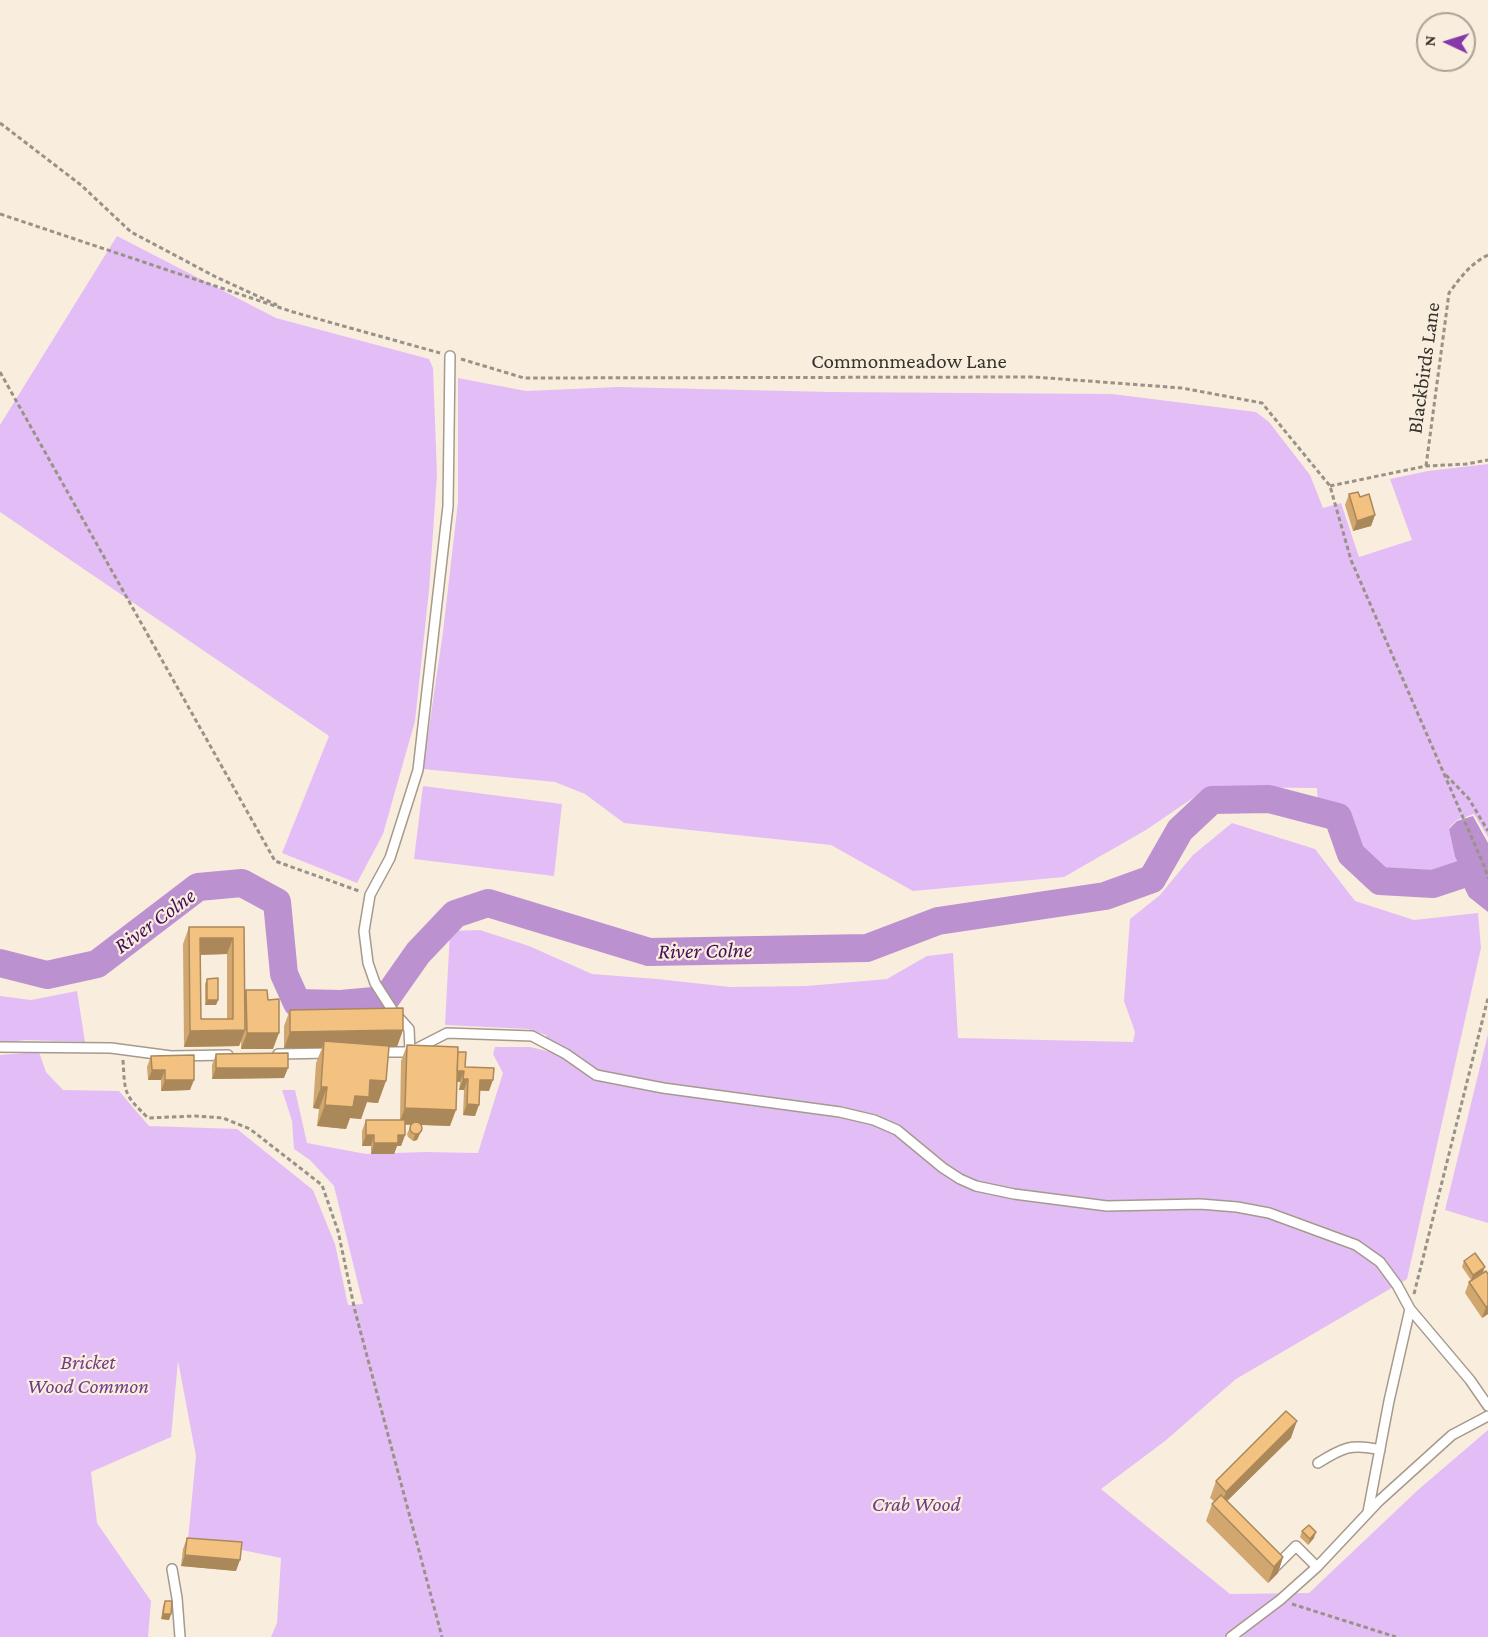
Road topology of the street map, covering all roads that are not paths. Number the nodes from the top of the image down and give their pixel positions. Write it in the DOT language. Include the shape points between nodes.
graph roads {
  1 [pos="450,356"];
  2 [pos="0,1047"];
  3 [pos="410,1052"];
  4 [pos="339,1053"];
  5 [pos="363,1053"];
  6 [pos="267,1054"];
  7 [pos="243,1055"];
  8 [pos="1410,1309"];
  9 [pos="1488,1406"];
  10 [pos="1488,1416"];
  11 [pos="1380,1450"];
  12 [pos="1318,1463"];
  13 [pos="1368,1512"];
  14 [pos="1268,1558"];
  15 [pos="1317,1567"];
  16 [pos="172,1569"];
  17 [pos="180,1637"];
  18 [pos="1231,1637"];
  1 -- 3 [label="lane" via="448,506 418,770 390,858 370,895 364,931 375,983 410,1029"];
  2 -- 7 [label="lane" via="123,1049 171,1056"];
  3 -- 5 [label="lane"];
  3 -- 8 [label="lane" via="447,1033 532,1036 596,1075 874,1120 897,1130 943,1168 976,1186 1107,1206 1200,1204 1269,1213 1356,1245 1380,1262"];
  4 -- 6 [label="lane"];
  8 -- 9 [label="lane"];
  8 -- 11 [label="lane"];
  10 -- 13 [label="lane" via="1452,1435"];
  11 -- 12 [label="lane" via="1355,1445"];
  11 -- 13 [label="lane"];
  13 -- 15 [label="lane"];
  14 -- 15 [label="lane" via="1276,1566 1296,1546"];
  15 -- 18 [label="lane"];
  16 -- 17 [label="lane"];
}
